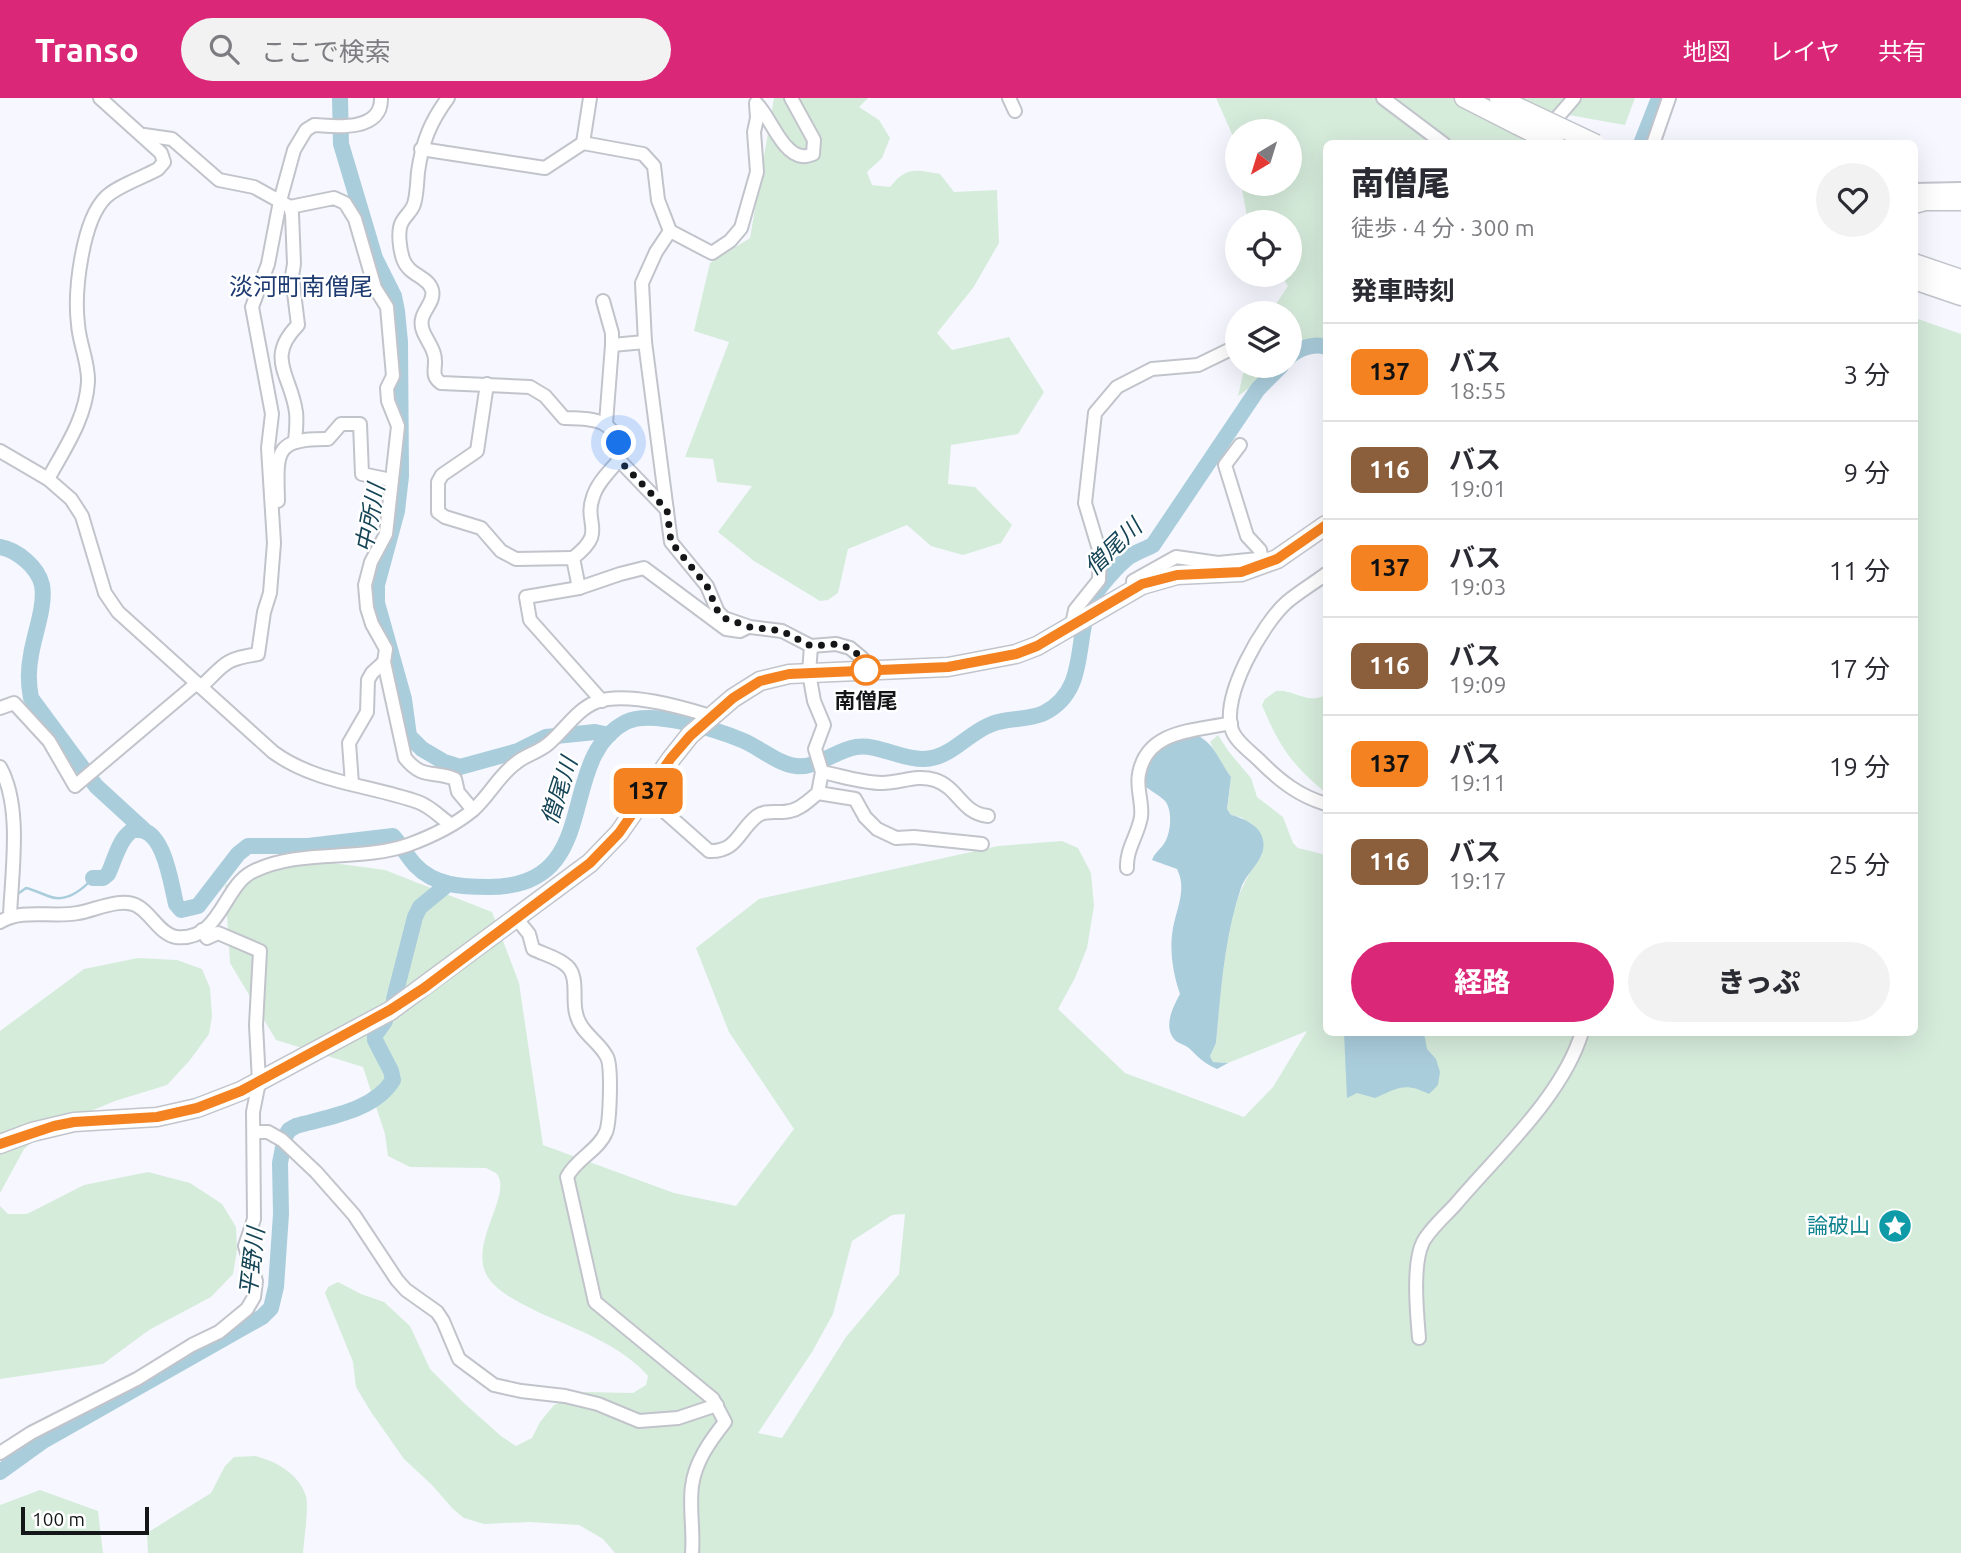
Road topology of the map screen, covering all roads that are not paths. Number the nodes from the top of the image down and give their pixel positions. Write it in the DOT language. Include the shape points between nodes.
graph roads {
  1 [pos="100,98"];
  2 [pos="381,98"];
  3 [pos="448,98"];
  4 [pos="590,98"];
  5 [pos="791,98"];
  6 [pos="1009,98"];
  7 [pos="1383,98"];
  8 [pos="1464,98"];
  9 [pos="1499,98"];
  10 [pos="1574,98"];
  11 [pos="1669,98"];
  12 [pos="754,101"];
  13 [pos="1014,111"];
  14 [pos="1520,118"];
  15 [pos="144,135"];
  16 [pos="1439,140"];
  17 [pos="1541,140"];
  18 [pos="1550,140"];
  19 [pos="1584,140"];
  20 [pos="1654,140"];
  21 [pos="583,144"];
  22 [pos="421,149"];
  23 [pos="1961,189"];
  24 [pos="1918,190"];
  25 [pos="1961,201"];
  26 [pos="1918,203"];
  27 [pos="285,204"];
  28 [pos="670,231"];
  29 [pos="1918,264"];
  30 [pos="1961,279"];
  31 [pos="1918,281"];
  32 [pos="1961,296"];
  33 [pos="603,301"];
  34 [pos="645,342"];
  35 [pos="612,345"];
  36 [pos="1225,352"];
  37 [pos="487,384"];
  38 [pos="606,423"];
  39 [pos="295,441"];
  40 [pos="1240,445"];
  41 [pos="0,450"];
  42 [pos="619,460"];
  43 [pos="48,479"];
  44 [pos="391,481"];
  45 [pos="667,510"];
  46 [pos="1323,527"];
  47 [pos="274,539"];
  48 [pos="573,558"];
  49 [pos="1263,562"];
  50 [pos="1323,576"];
  51 [pos="579,589"];
  52 [pos="1080,620"];
  53 [pos="750,627"];
  54 [pos="811,646"];
  55 [pos="384,662"];
  56 [pos="870,670"];
  57 [pos="809,673"];
  58 [pos="199,685"];
  59 [pos="603,701"];
  60 [pos="0,708"];
  61 [pos="1231,723"];
  62 [pos="700,726"];
  63 [pos="0,767"];
  64 [pos="822,772"];
  65 [pos="352,784"];
  66 [pos="648,792"];
  67 [pos="818,793"];
  68 [pos="1323,803"];
  69 [pos="473,810"];
  70 [pos="988,816"];
  71 [pos="450,824"];
  72 [pos="982,844"];
  73 [pos="1127,868"];
  74 [pos="5,919"];
  75 [pos="517,919"];
  76 [pos="202,930"];
  77 [pos="1581,1036"];
  78 [pos="259,1082"];
  79 [pos="254,1132"];
  80 [pos="0,1144"];
  81 [pos="1419,1338"];
  82 [pos="717,1405"];
  83 [pos="0,1452"];
  84 [pos="692,1553"];
  1 -- 15 [label="street"];
  2 -- 27 [label="street" via="382,107 370,122 313,125 306,130 294,150"];
  3 -- 22 [label="street"];
  4 -- 21 [label="street"];
  5 -- 12 [label="street" via="814,139 813,154 791,152"];
  6 -- 13 [label="street"];
  7 -- 16 [label="street"];
  8 -- 14 [label="highway"];
  9 -- 14 [label="highway"];
  10 -- 17 [label="street"];
  11 -- 20 [label="street"];
  12 -- 28 [label="street" via="757,172 741,228 712,253"];
  14 -- 18 [label="highway, bridge"];
  14 -- 19 [label="highway, bridge"];
  15 -- 27 [label="street" via="173,139 219,180 254,187"];
  15 -- 43 [label="street" via="164,162 107,196 83,244 77,323 88,379 85,406"];
  21 -- 22 [label="street" via="545,168"];
  21 -- 28 [label="street" via="643,154 654,166"];
  22 -- 37 [label="street" via="414,206 400,228 406,268 432,291 421,322 436,358 433,374 441,383"];
  23 -- 24 [label="street"];
  25 -- 26 [label="highway"];
  27 -- 39 [label="street" via="293,226 292,276 298,325 286,337 281,363 296,413"];
  27 -- 44 [label="street" via="334,198 345,203 355,219 375,288 387,306 393,376 387,388 388,401 398,426"];
  27 -- 47 [label="street" via="252,307 272,414 268,448"];
  28 -- 34 [label="street" via="642,283"];
  29 -- 30 [label="highway"];
  31 -- 32 [label="highway"];
  33 -- 35 [label="street"];
  34 -- 35 [label="street"];
  34 -- 45 [label="street"];
  35 -- 38 [label="street"];
  36 -- 52 [label="street" via="1198,365 1152,369 1117,387 1095,413 1085,503 1100,553 1099,580 1075,610"];
  37 -- 38 [label="street" via="530,387 564,418"];
  37 -- 48 [label="street" via="477,450 442,475 439,512 481,528 501,551 516,559"];
  38 -- 42 [label="street" via="619,443"];
  39 -- 44 [label="street" via="328,439 341,424 360,424 362,474"];
  39 -- 47 [label="street" via="281,452 278,464 281,533"];
  40 -- 49 [label="street" via="1226,465 1247,536 1260,550"];
  41 -- 43 [label="street"];
  42 -- 45 [label="street"];
  42 -- 48 [label="street" via="596,489 590,514 594,532"];
  43 -- 58 [label="street" via="82,516 106,593 118,612"];
  44 -- 55 [label="street" via="386,534 365,586 372,624 386,649"];
  45 -- 53 [label="street" via="671,542 707,586 718,612"];
  46 -- 49 [label="highway" via="1289,551"];
  47 -- 58 [label="street" via="258,654 234,658"];
  48 -- 51 [label="street"];
  49 -- 52 [label="highway" via="1241,572 1156,579"];
  50 -- 61 [label="street" via="1288,601 1267,628 1233,688"];
  51 -- 53 [label="street" via="644,568 726,629"];
  51 -- 59 [label="street" via="526,597 530,620"];
  52 -- 56 [label="highway" via="1037,646 995,659 948,667"];
  53 -- 54 [label="street" via="782,631"];
  54 -- 56 [label="street" via="850,648"];
  54 -- 57 [label="street"];
  55 -- 65 [label="street" via="368,680 367,712 349,743"];
  55 -- 69 [label="street" via="405,758 413,769 426,775 455,779 458,792"];
  56 -- 57 [label="highway"];
  57 -- 62 [label="highway" via="760,681"];
  57 -- 64 [label="street" via="824,726 815,749"];
  58 -- 60 [label="street" via="75,786 49,741 14,703"];
  58 -- 65 [label="street" via="289,764"];
  59 -- 62 [label="street" via="639,700 682,707"];
  59 -- 69 [label="street" via="575,716 547,746 516,762"];
  61 -- 68 [label="street" via="1238,740 1282,783"];
  61 -- 73 [label="street" via="1171,735 1142,762 1142,813"];
  62 -- 66 [label="highway"];
  63 -- 74 [label="street" via="8,781 13,809"];
  64 -- 67 [label="street"];
  64 -- 70 [label="street" via="877,783 913,777 936,780 971,811"];
  65 -- 71 [label="street" via="421,803"];
  66 -- 67 [label="street" via="709,851 732,845 757,816 793,811"];
  66 -- 75 [label="highway" via="590,863"];
  67 -- 72 [label="street" via="855,799 877,829 896,838"];
  69 -- 71 [label="street"];
  71 -- 76 [label="street" via="393,849 271,863 241,878 214,921"];
  74 -- 76 [label="street" via="75,914 126,902 139,906 169,935"];
  75 -- 78 [label="highway" via="408,1000"];
  75 -- 82 [label="street" via="529,934 533,949 567,966 573,975 576,1014 607,1057 605,1136 567,1177 595,1302"];
  76 -- 78 [label="street" via="207,938 218,933 260,951"];
  77 -- 81 [label="street" via="1550,1092 1509,1146 1423,1242 1416,1296"];
  78 -- 79 [label="street"];
  78 -- 80 [label="highway" via="197,1108 157,1117 74,1122"];
  79 -- 82 [label="street" via="268,1132 282,1140 316,1172 354,1216 397,1280 437,1312 459,1359 494,1385 598,1404 639,1421 678,1418"];
  79 -- 83 [label="street" via="254,1219 245,1246 256,1281 247,1309 219,1332"];
  82 -- 84 [label="street" via="725,1422 694,1473"];
}
